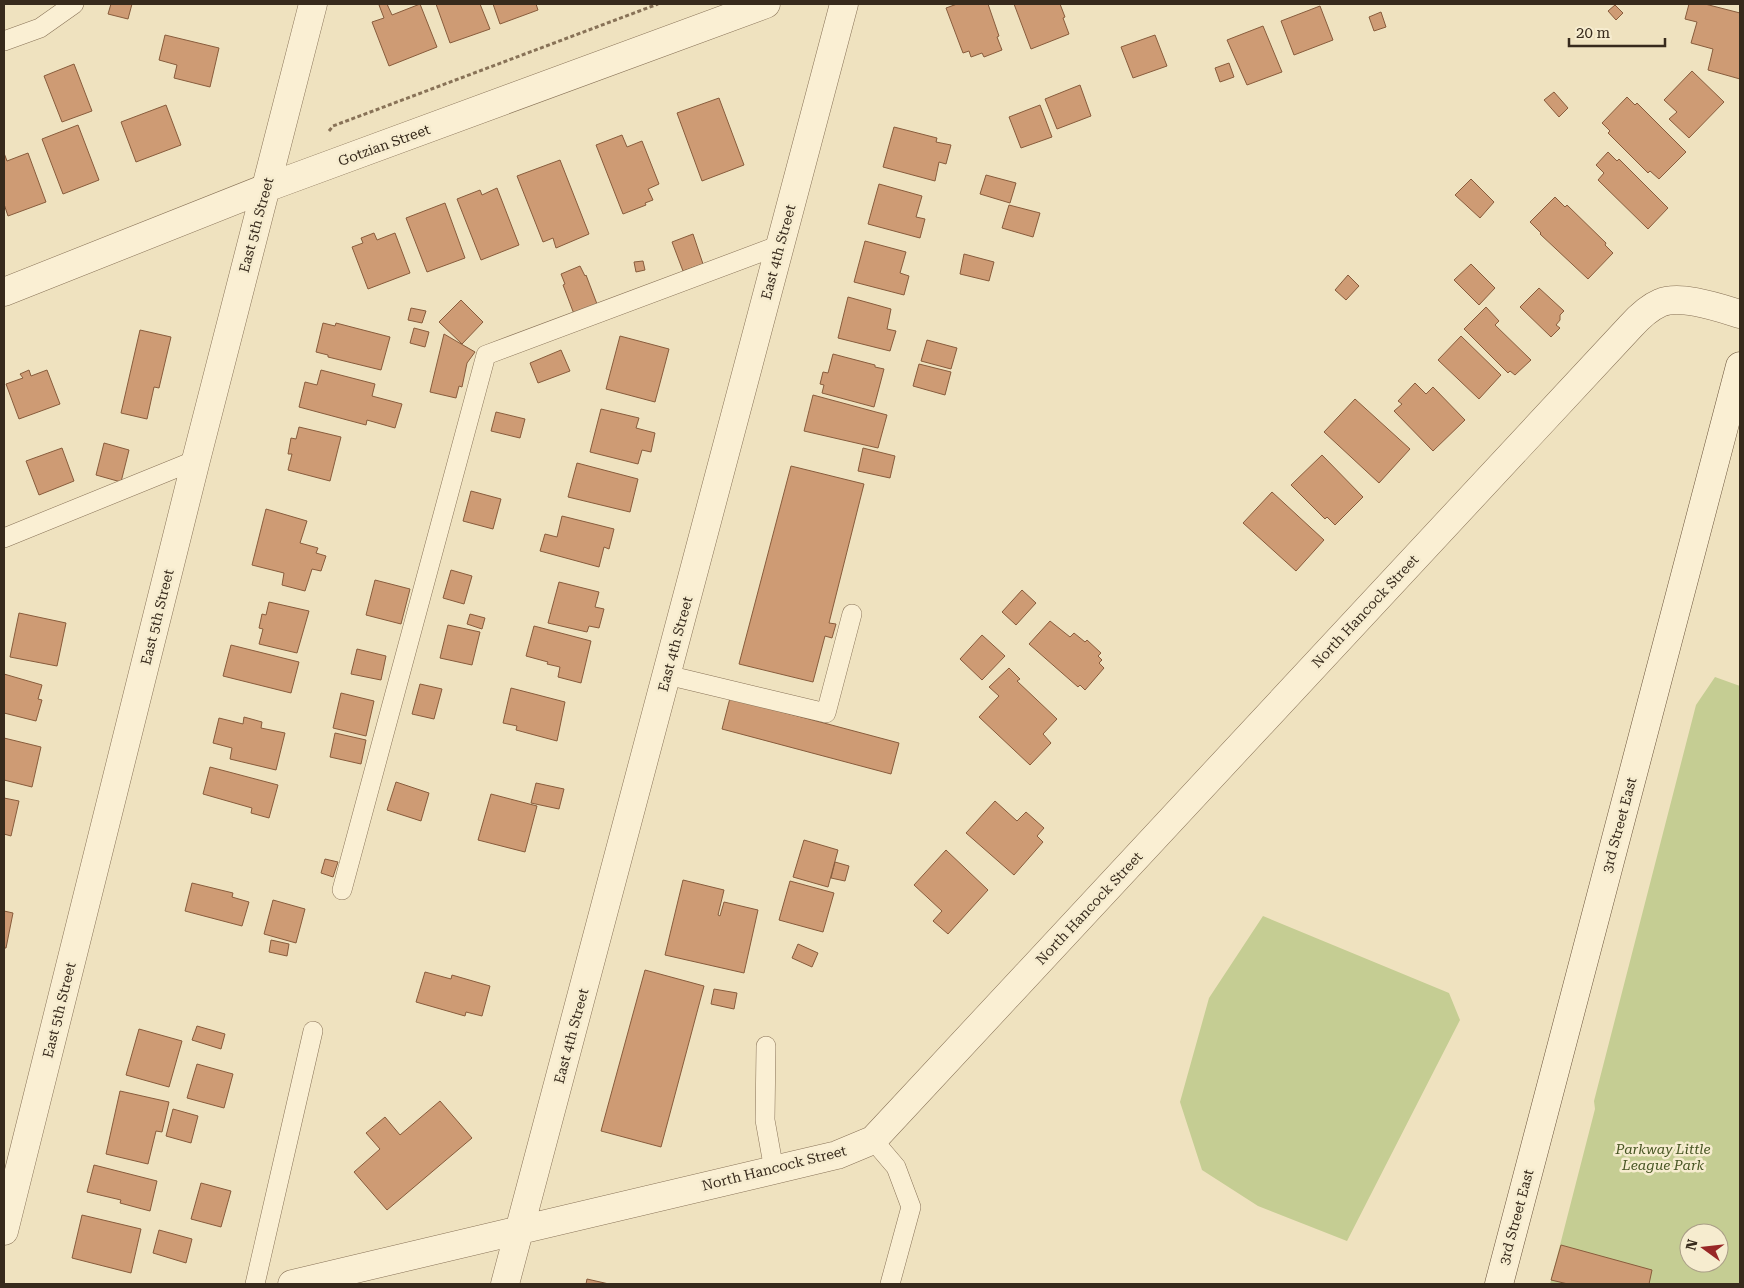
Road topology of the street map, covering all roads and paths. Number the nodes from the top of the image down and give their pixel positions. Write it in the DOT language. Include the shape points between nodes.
graph roads {
  1 [pos="74,4"];
  2 [pos="313,4"];
  3 [pos="658,4"];
  4 [pos="766,4"];
  5 [pos="844,4"];
  6 [pos="4,41"];
  7 [pos="325,136"];
  8 [pos="266,188"];
  9 [pos="780,245"];
  10 [pos="4,292"];
  11 [pos="1740,314"];
  12 [pos="1740,366"];
  13 [pos="196,460"];
  14 [pos="4,538"];
  15 [pos="852,614"];
  16 [pos="666,675"];
  17 [pos="342,890"];
  18 [pos="313,1031"];
  19 [pos="766,1046"];
  20 [pos="872,1140"];
  21 [pos="774,1170"];
  22 [pos="520,1230"];
  23 [pos="4,1231"];
  24 [pos="255,1284"];
  25 [pos="292,1284"];
  26 [pos="506,1284"];
  27 [pos="890,1284"];
  28 [pos="1499,1284"];
  1 -- 6 [label="lane" via="40,28"];
  2 -- 8 [label="street, East 5th Street"];
  3 -- 7 [label="path" via="333,126"];
  4 -- 8 [label="street, Gotzian Street"];
  5 -- 9 [label="street, East 4th Street"];
  8 -- 10 [label="street, Gotzian Street"];
  8 -- 13 [label="street, East 5th Street"];
  9 -- 16 [label="street, East 4th Street"];
  9 -- 17 [label="lane" via="486,355"];
  11 -- 20 [label="street, North Hancock Street" via="1675,300 1648,309 1630,326"];
  12 -- 28 [label="street, 3rd Street East"];
  13 -- 14 [label="lane"];
  13 -- 23 [label="street, East 5th Street"];
  15 -- 16 [label="lane" via="826,713"];
  16 -- 22 [label="street, East 4th Street"];
  18 -- 24 [label="lane"];
  19 -- 21 [label="lane" via="765,1120"];
  20 -- 21 [label="street, North Hancock Street" via="837,1155"];
  20 -- 27 [label="lane" via="896,1167 911,1207"];
  21 -- 22 [label="street, North Hancock Street"];
  22 -- 25 [label="street, North Hancock Street"];
  22 -- 26 [label="street, East 4th Street"];
}
